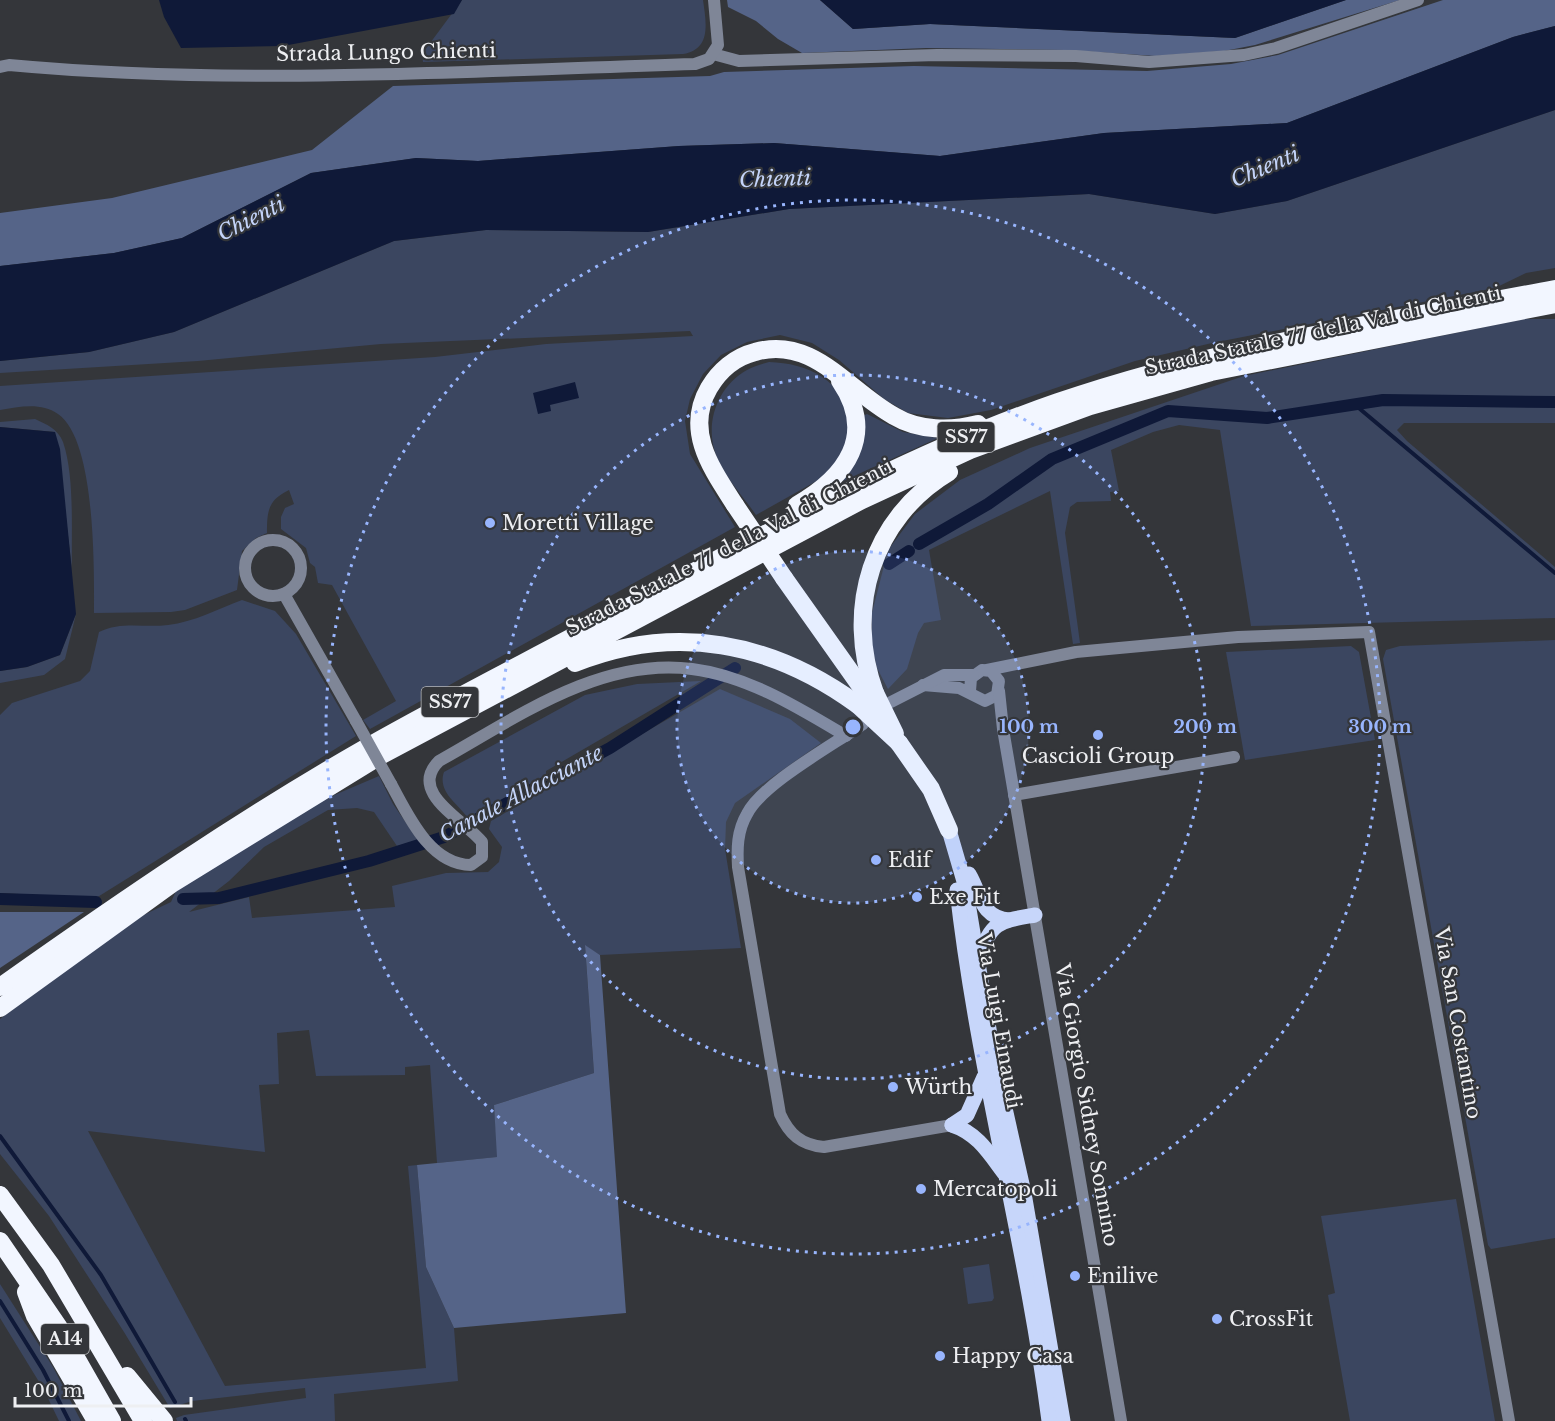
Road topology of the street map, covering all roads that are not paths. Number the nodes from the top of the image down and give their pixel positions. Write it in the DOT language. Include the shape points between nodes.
graph roads {
  1 [pos="714,0"];
  2 [pos="1418,0"];
  3 [pos="713,54"];
  4 [pos="0,67"];
  5 [pos="1555,289"];
  6 [pos="1555,304"];
  7 [pos="833,372"];
  8 [pos="1183,372"];
  9 [pos="284,594"];
  10 [pos="608,618"];
  11 [pos="1022,662"];
  12 [pos="987,670"];
  13 [pos="973,675"];
  14 [pos="923,685"];
  15 [pos="999,686"];
  16 [pos="970,691"];
  17 [pos="867,698"];
  18 [pos="980,700"];
  19 [pos="891,702"];
  20 [pos="863,724"];
  21 [pos="1003,729"];
  22 [pos="846,736"];
  23 [pos="1234,757"];
  24 [pos="345,777"];
  25 [pos="1014,795"];
  26 [pos="949,830"];
  27 [pos="956,849"];
  28 [pos="166,880"];
  29 [pos="1035,915"];
  30 [pos="109,919"];
  31 [pos="1009,920"];
  32 [pos="978,962"];
  33 [pos="0,987"];
  34 [pos="0,1008"];
  35 [pos="985,1076"];
  36 [pos="952,1125"];
  37 [pos="1008,1179"];
  38 [pos="0,1195"];
  39 [pos="0,1241"];
  40 [pos="14,1260"];
  41 [pos="102,1348"];
  42 [pos="96,1421"];
  43 [pos="112,1421"];
  44 [pos="143,1421"];
  45 [pos="164,1421"];
  46 [pos="1049,1421"];
  47 [pos="1063,1421"];
  48 [pos="1121,1421"];
  49 [pos="1509,1421"];
  1 -- 3 [label="street" via="719,38"];
  2 -- 3 [label="street" via="1244,55 1149,62 1076,56 937,55 739,61"];
  3 -- 4 [label="street, Strada Lungo Chienti" via="695,64 378,74 98,73"];
  5 -- 8 [label="highway, Strada Statale 77 della Val di Chienti / SS77" via="1284,341"];
  6 -- 8 [label="highway, Strada Statale 77 della Val di Chienti / SS77"];
  7 -- 8 [label="highway" via="894,416 928,428 950,429 976,424 1123,374"];
  7 -- 10 [label="highway" via="850,398 855,424 851,450 837,476 814,495 634,595"];
  7 -- 17 [label="highway, bridge" via="809,355 773,348 741,357 716,378 702,403 700,440 708,464"];
  8 -- 10 [label="highway, Strada Statale 77 della Val di Chienti / SS77" via="1031,412 909,461"];
  8 -- 17 [label="highway" via="1136,402 998,449 930,483 910,502 877,551 864,588 861,613"];
  8 -- 24 [label="highway, Strada Statale 77 della Val di Chienti / SS77" via="970,450 862,500"];
  9 -- 9 [label="street" via="300,579 299,556 280,540 262,542 246,562 248,580 260,593"];
  9 -- 22 [label="street, bridge" via="423,837 457,864 474,864 483,849 480,839 433,794 432,768 584,683 636,670 705,671 782,698"];
  10 -- 28 [label="highway, Strada Statale 77 della Val di Chienti / SS77" via="370,746"];
  11 -- 12 [label="street"];
  11 -- 15 [label="street"];
  11 -- 49 [label="street, Via San Costantino" via="1076,652 1238,637 1369,632"];
  12 -- 13 [label="street"];
  12 -- 15 [label="street" via="995,674"];
  13 -- 14 [label="street" via="951,674"];
  13 -- 16 [label="street"];
  14 -- 16 [label="street" via="948,685"];
  14 -- 19 [label="street"];
  15 -- 18 [label="street" via="993,698"];
  15 -- 21 [label="street, Via Giorgio Sidney Sonnino"];
  16 -- 18 [label="street, Via Giorgio Sidney Sonnino"];
  17 -- 24 [label="highway" via="800,668 733,647 698,642 631,646 567,666 382,765"];
  17 -- 26 [label="highway, bridge" via="931,789"];
  18 -- 21 [label="street, Via Giorgio Sidney Sonnino" via="995,714"];
  20 -- 22 [label="street"];
  21 -- 25 [label="street, Via Giorgio Sidney Sonnino"];
  22 -- 36 [label="street" via="761,795 740,828 738,867 780,1114 791,1134 803,1143 824,1147"];
  23 -- 25 [label="street"];
  24 -- 28 [label="highway, Strada Statale 77 della Val di Chienti / SS77"];
  25 -- 29 [label="street, Via Giorgio Sidney Sonnino"];
  26 -- 27 [label="main road, Via Luigi Einaudi"];
  26 -- 35 [label="main road, Via Luigi Einaudi"];
  27 -- 31 [label="main road" via="984,909"];
  27 -- 32 [label="main road, Via Luigi Einaudi"];
  28 -- 30 [label="highway, Strada Statale 77 della Val di Chienti / SS77"];
  29 -- 31 [label="main road"];
  29 -- 48 [label="street, Via Giorgio Sidney Sonnino"];
  30 -- 33 [label="highway, Strada Statale 77 della Val di Chienti / SS77"];
  30 -- 34 [label="highway, Strada Statale 77 della Val di Chienti / SS77"];
  31 -- 32 [label="main road" via="994,926 988,934"];
  32 -- 47 [label="main road, Via Luigi Einaudi" via="994,1059 1024,1193"];
  35 -- 36 [label="main road" via="967,1115"];
  35 -- 37 [label="main road, Via Luigi Einaudi"];
  36 -- 37 [label="main road" via="978,1139"];
  37 -- 46 [label="main road, Via Luigi Einaudi"];
  38 -- 41 [label="highway, A14" via="51,1265"];
  39 -- 40 [label="highway, A14"];
  40 -- 42 [label="highway" via="35,1316"];
  40 -- 43 [label="highway, A14" via="58,1326"];
  41 -- 44 [label="highway, A14"];
  41 -- 45 [label="highway"];
}
